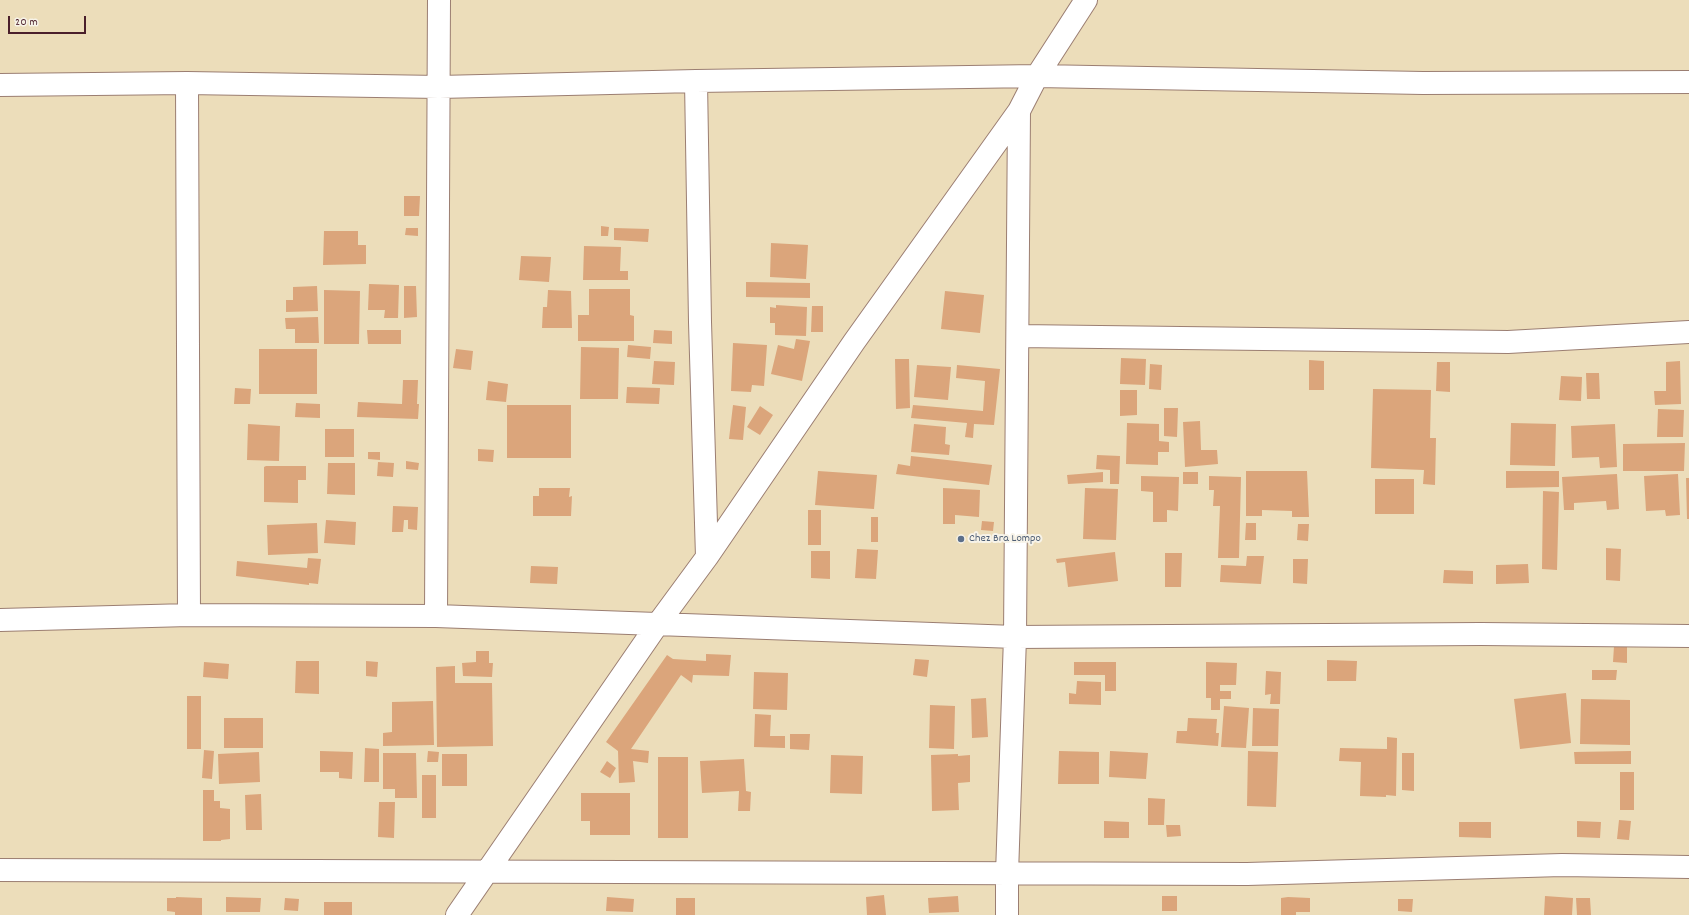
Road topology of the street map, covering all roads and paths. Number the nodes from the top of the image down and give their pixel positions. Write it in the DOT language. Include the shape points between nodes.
graph roads {
  1 [pos="439,0"];
  2 [pos="1086,0"];
  3 [pos="1037,76"];
  4 [pos="696,81"];
  5 [pos="1689,82"];
  6 [pos="187,83"];
  7 [pos="0,85"];
  8 [pos="439,87"];
  9 [pos="1019,111"];
  10 [pos="1689,332"];
  11 [pos="1018,336"];
  12 [pos="707,557"];
  13 [pos="189,615"];
  14 [pos="436,616"];
  15 [pos="0,620"];
  16 [pos="657,625"];
  17 [pos="1689,636"];
  18 [pos="1015,637"];
  19 [pos="1689,867"];
  20 [pos="0,870"];
  21 [pos="486,872"];
  22 [pos="1007,874"];
  23 [pos="457,915"];
  24 [pos="1007,915"];
  1 -- 8 [label="street"];
  2 -- 3 [label="street"];
  3 -- 4 [label="street"];
  3 -- 5 [label="street" via="1423,83"];
  3 -- 9 [label="street"];
  4 -- 8 [label="street"];
  4 -- 12 [label="street"];
  6 -- 7 [label="street"];
  6 -- 8 [label="street"];
  6 -- 13 [label="street"];
  8 -- 14 [label="street"];
  9 -- 11 [label="street"];
  9 -- 12 [label="street" via="854,342"];
  10 -- 11 [label="street" via="1508,342"];
  11 -- 18 [label="street"];
  12 -- 16 [label="street"];
  13 -- 14 [label="street"];
  13 -- 15 [label="street"];
  14 -- 16 [label="street"];
  16 -- 18 [label="street"];
  16 -- 21 [label="street"];
  17 -- 18 [label="street" via="1473,634"];
  18 -- 22 [label="street"];
  19 -- 22 [label="street" via="1562,865 1246,874"];
  20 -- 21 [label="street"];
  21 -- 22 [label="street"];
  21 -- 23 [label="street"];
  22 -- 24 [label="street"];
}
